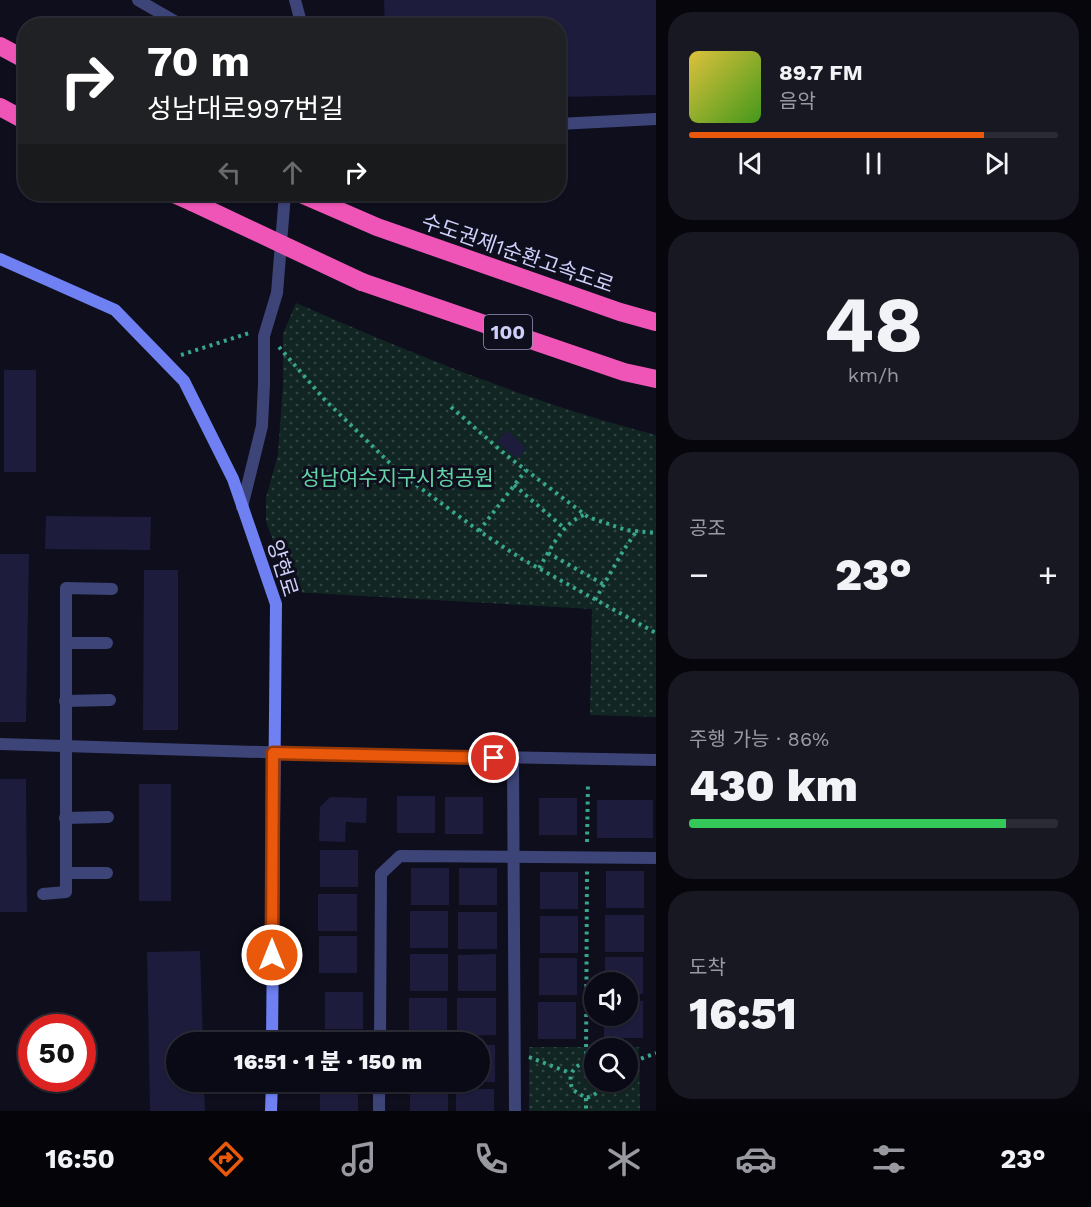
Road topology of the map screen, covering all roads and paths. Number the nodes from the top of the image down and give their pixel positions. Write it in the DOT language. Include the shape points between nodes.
graph roads {
  1 [pos="138,0"];
  2 [pos="295,0"];
  3 [pos="169,18"];
  4 [pos="300,18"];
  5 [pos="0,46"];
  6 [pos="18,56"];
  7 [pos="0,107"];
  8 [pos="18,117"];
  9 [pos="656,119"];
  10 [pos="566,124"];
  11 [pos="190,201"];
  12 [pos="284,201"];
  13 [pos="318,201"];
  14 [pos="0,259"];
  15 [pos="656,322"];
  16 [pos="266,328"];
  17 [pos="181,355"];
  18 [pos="656,379"];
  19 [pos="451,407"];
  20 [pos="526,470"];
  21 [pos="514,486"];
  22 [pos="242,507"];
  23 [pos="585,515"];
  24 [pos="564,528"];
  25 [pos="479,531"];
  26 [pos="636,532"];
  27 [pos="656,533"];
  28 [pos="548,553"];
  29 [pos="538,568"];
  30 [pos="603,584"];
  31 [pos="112,589"];
  32 [pos="595,600"];
  33 [pos="656,633"];
  34 [pos="66,643"];
  35 [pos="107,643"];
  36 [pos="110,700"];
  37 [pos="65,701"];
  38 [pos="0,744"];
  39 [pos="65,745"];
  40 [pos="273,753"];
  41 [pos="513,759"];
  42 [pos="656,760"];
  43 [pos="588,783"];
  44 [pos="108,817"];
  45 [pos="65,818"];
  46 [pos="514,857"];
  47 [pos="587,858"];
  48 [pos="656,858"];
  49 [pos="66,873"];
  50 [pos="107,873"];
  51 [pos="43,894"];
  52 [pos="272,1032"];
  53 [pos="380,1032"];
  54 [pos="586,1038"];
  55 [pos="515,1051"];
  56 [pos="656,1053"];
  57 [pos="638,1060"];
  58 [pos="584,1063"];
  59 [pos="570,1073"];
  60 [pos="272,1092"];
  61 [pos="380,1092"];
  62 [pos="599,1092"];
  63 [pos="586,1098"];
  64 [pos="271,1111"];
  65 [pos="379,1111"];
  66 [pos="515,1111"];
  67 [pos="586,1111"];
  1 -- 3 [label="street"];
  2 -- 4 [label="street"];
  5 -- 6 [label="highway"];
  7 -- 8 [label="highway"];
  9 -- 10 [label="street"];
  11 -- 18 [label="highway, 100, bridge" via="362,282 624,372"];
  12 -- 16 [label="street" via="277,293"];
  13 -- 15 [label="highway, 수도권제1순환고속도로" via="377,227"];
  14 -- 22 [label="main road, 양현로" via="115,310 184,381"];
  16 -- 17 [label="path"];
  16 -- 22 [label="street" via="261,426"];
  16 -- 25 [label="path" via="318,392 392,465"];
  19 -- 20 [label="path"];
  20 -- 21 [label="path"];
  20 -- 23 [label="path"];
  21 -- 24 [label="path"];
  21 -- 25 [label="path"];
  22 -- 40 [label="main road, 양현로" via="276,604"];
  23 -- 24 [label="path"];
  23 -- 26 [label="path"];
  24 -- 28 [label="path"];
  25 -- 29 [label="path"];
  26 -- 27 [label="path"];
  26 -- 30 [label="path"];
  28 -- 29 [label="path"];
  28 -- 30 [label="path"];
  29 -- 32 [label="path"];
  30 -- 32 [label="path"];
  31 -- 34 [label="street" via="66,588"];
  32 -- 33 [label="path"];
  34 -- 35 [label="street"];
  34 -- 37 [label="street"];
  36 -- 37 [label="street"];
  37 -- 39 [label="street"];
  38 -- 39 [label="street"];
  39 -- 40 [label="street"];
  39 -- 45 [label="street"];
  40 -- 41 [label="street"];
  40 -- 52 [label="main road, 양현로"];
  41 -- 42 [label="street"];
  41 -- 46 [label="street"];
  43 -- 47 [label="path"];
  44 -- 45 [label="street"];
  45 -- 49 [label="street"];
  46 -- 47 [label="street"];
  46 -- 53 [label="street" via="400,856 381,874"];
  46 -- 55 [label="street"];
  47 -- 48 [label="street"];
  47 -- 54 [label="path"];
  49 -- 50 [label="street"];
  49 -- 51 [label="street" via="66,892"];
  55 -- 59 [label="path"];
  55 -- 66 [label="street"];
  56 -- 57 [label="path"];
  58 -- 59 [label="path"];
  59 -- 63 [label="path" via="573,1090"];
  60 -- 64 [label="main road"];
  61 -- 65 [label="street"];
  62 -- 63 [label="path"];
  63 -- 67 [label="path"];
}
